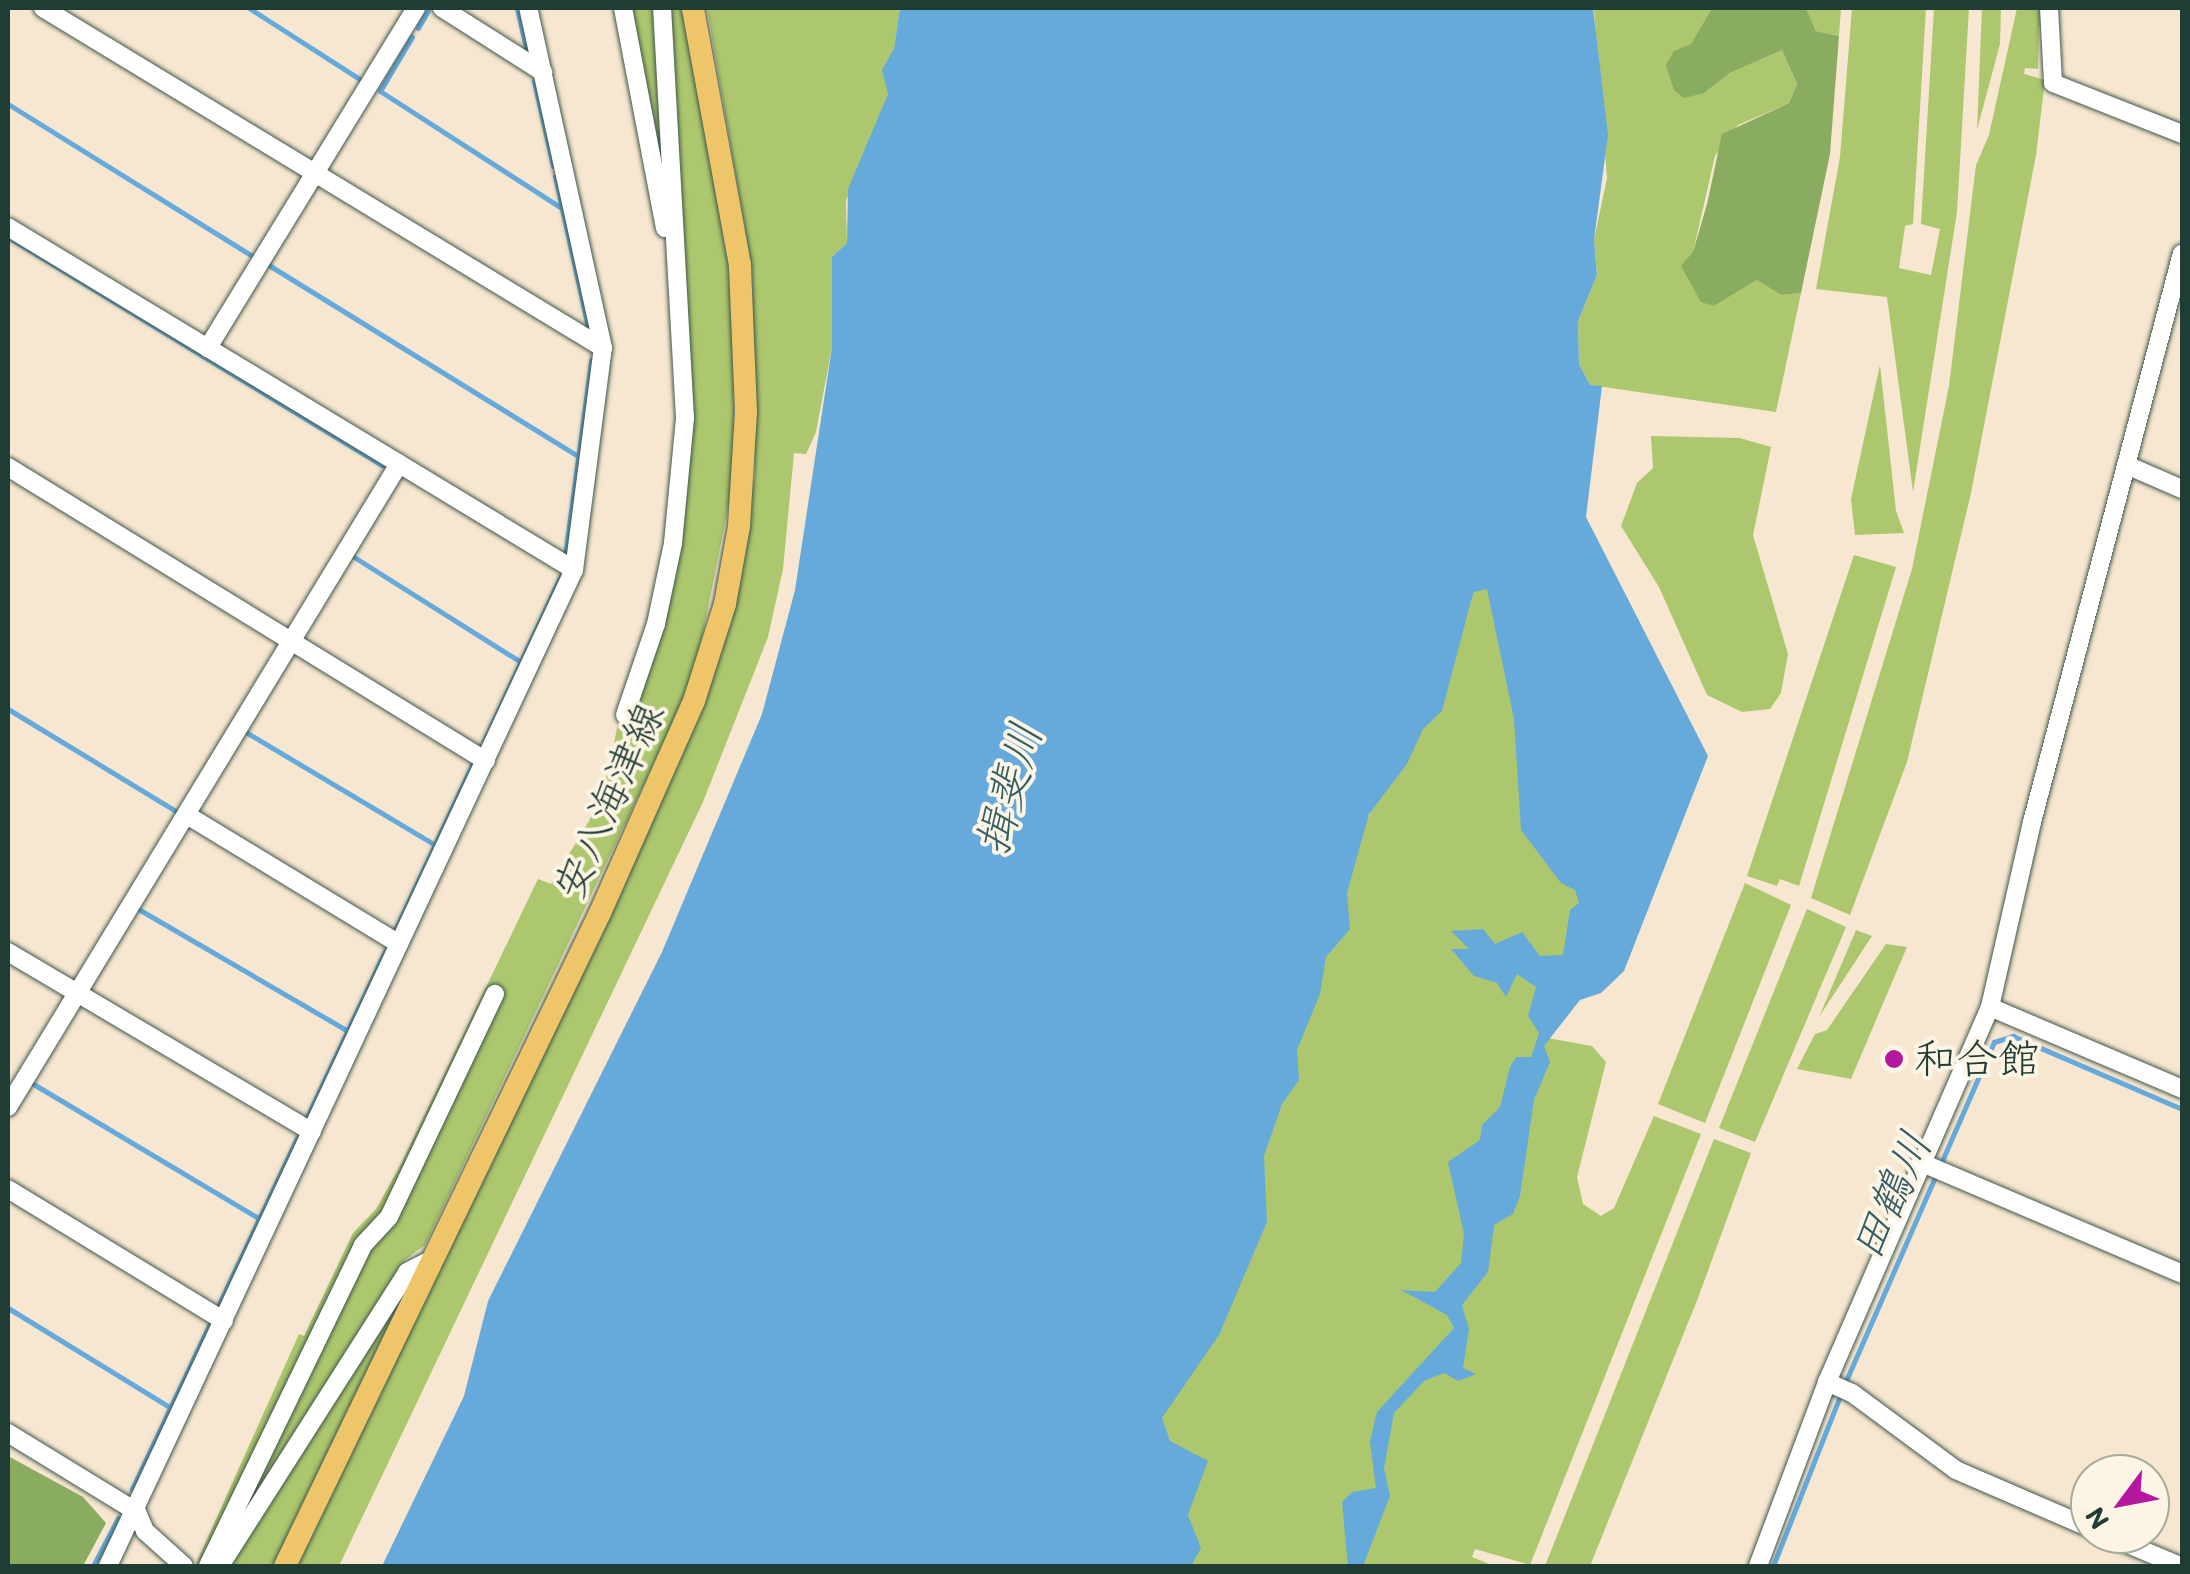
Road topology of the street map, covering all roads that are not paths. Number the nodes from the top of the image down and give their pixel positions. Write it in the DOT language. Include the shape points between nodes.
graph roads {
  1 [pos="416,8"];
  2 [pos="442,8"];
  3 [pos="528,8"];
  4 [pos="623,8"];
  5 [pos="662,8"];
  6 [pos="693,8"];
  7 [pos="2049,8"];
  8 [pos="56,10"];
  9 [pos="543,72"];
  10 [pos="2182,134"];
  11 [pos="314,174"];
  12 [pos="8,227"];
  13 [pos="2182,254"];
  14 [pos="678,259"];
  15 [pos="208,348"];
  16 [pos="603,348"];
  17 [pos="399,464"];
  18 [pos="2128,466"];
  19 [pos="8,468"];
  20 [pos="2182,489"];
  21 [pos="574,570"];
  22 [pos="292,640"];
  23 [pos="625,715"];
  24 [pos="486,761"];
  25 [pos="187,815"];
  26 [pos="399,944"];
  27 [pos="8,952"];
  28 [pos="76,994"];
  29 [pos="495,994"];
  30 [pos="1990,1007"];
  31 [pos="2182,1090"];
  32 [pos="8,1106"];
  33 [pos="312,1132"];
  34 [pos="1922,1163"];
  35 [pos="8,1190"];
  36 [pos="432,1259"];
  37 [pos="2182,1274"];
  38 [pos="224,1322"];
  39 [pos="1830,1383"];
  40 [pos="8,1433"];
  41 [pos="137,1512"];
  42 [pos="2070,1519"];
  43 [pos="2152,1554"];
  44 [pos="108,1566"];
  45 [pos="184,1566"];
  46 [pos="208,1566"];
  47 [pos="220,1566"];
  48 [pos="285,1566"];
  49 [pos="1758,1566"];
  50 [pos="2180,1566"];
  1 -- 11 [label="street"];
  2 -- 9 [label="street"];
  3 -- 9 [label="street"];
  4 -- 14 [label="street" via="660,216"];
  5 -- 14 [label="street"];
  6 -- 36 [label="main road, 安八海津線" via="740,266 746,411 740,526 726,604 694,701 600,913"];
  7 -- 10 [label="street" via="2053,83"];
  8 -- 11 [label="street"];
  9 -- 16 [label="street"];
  11 -- 15 [label="street"];
  11 -- 16 [label="street"];
  12 -- 15 [label="street"];
  13 -- 18 [label="street"];
  14 -- 23 [label="street" via="686,350 682,478 656,624"];
  15 -- 17 [label="street"];
  16 -- 21 [label="street"];
  17 -- 21 [label="street"];
  17 -- 22 [label="street"];
  18 -- 20 [label="street"];
  18 -- 30 [label="street" via="2032,822"];
  19 -- 22 [label="street"];
  21 -- 24 [label="street"];
  22 -- 24 [label="street"];
  22 -- 25 [label="street"];
  24 -- 26 [label="street"];
  25 -- 26 [label="street"];
  25 -- 28 [label="street"];
  26 -- 33 [label="street"];
  27 -- 28 [label="street"];
  28 -- 32 [label="street"];
  28 -- 33 [label="street"];
  29 -- 46 [label="street"];
  30 -- 31 [label="street"];
  30 -- 34 [label="street"];
  33 -- 38 [label="street"];
  34 -- 37 [label="street"];
  34 -- 39 [label="street"];
  35 -- 38 [label="street"];
  36 -- 47 [label="street" via="407,1272"];
  36 -- 48 [label="main road, 安八海津線"];
  38 -- 41 [label="street"];
  39 -- 42 [label="street" via="1852,1392 1956,1470"];
  39 -- 49 [label="street"];
  40 -- 41 [label="street"];
  41 -- 44 [label="street"];
  41 -- 45 [label="street" via="145,1531"];
  43 -- 50 [label="street"];
}
